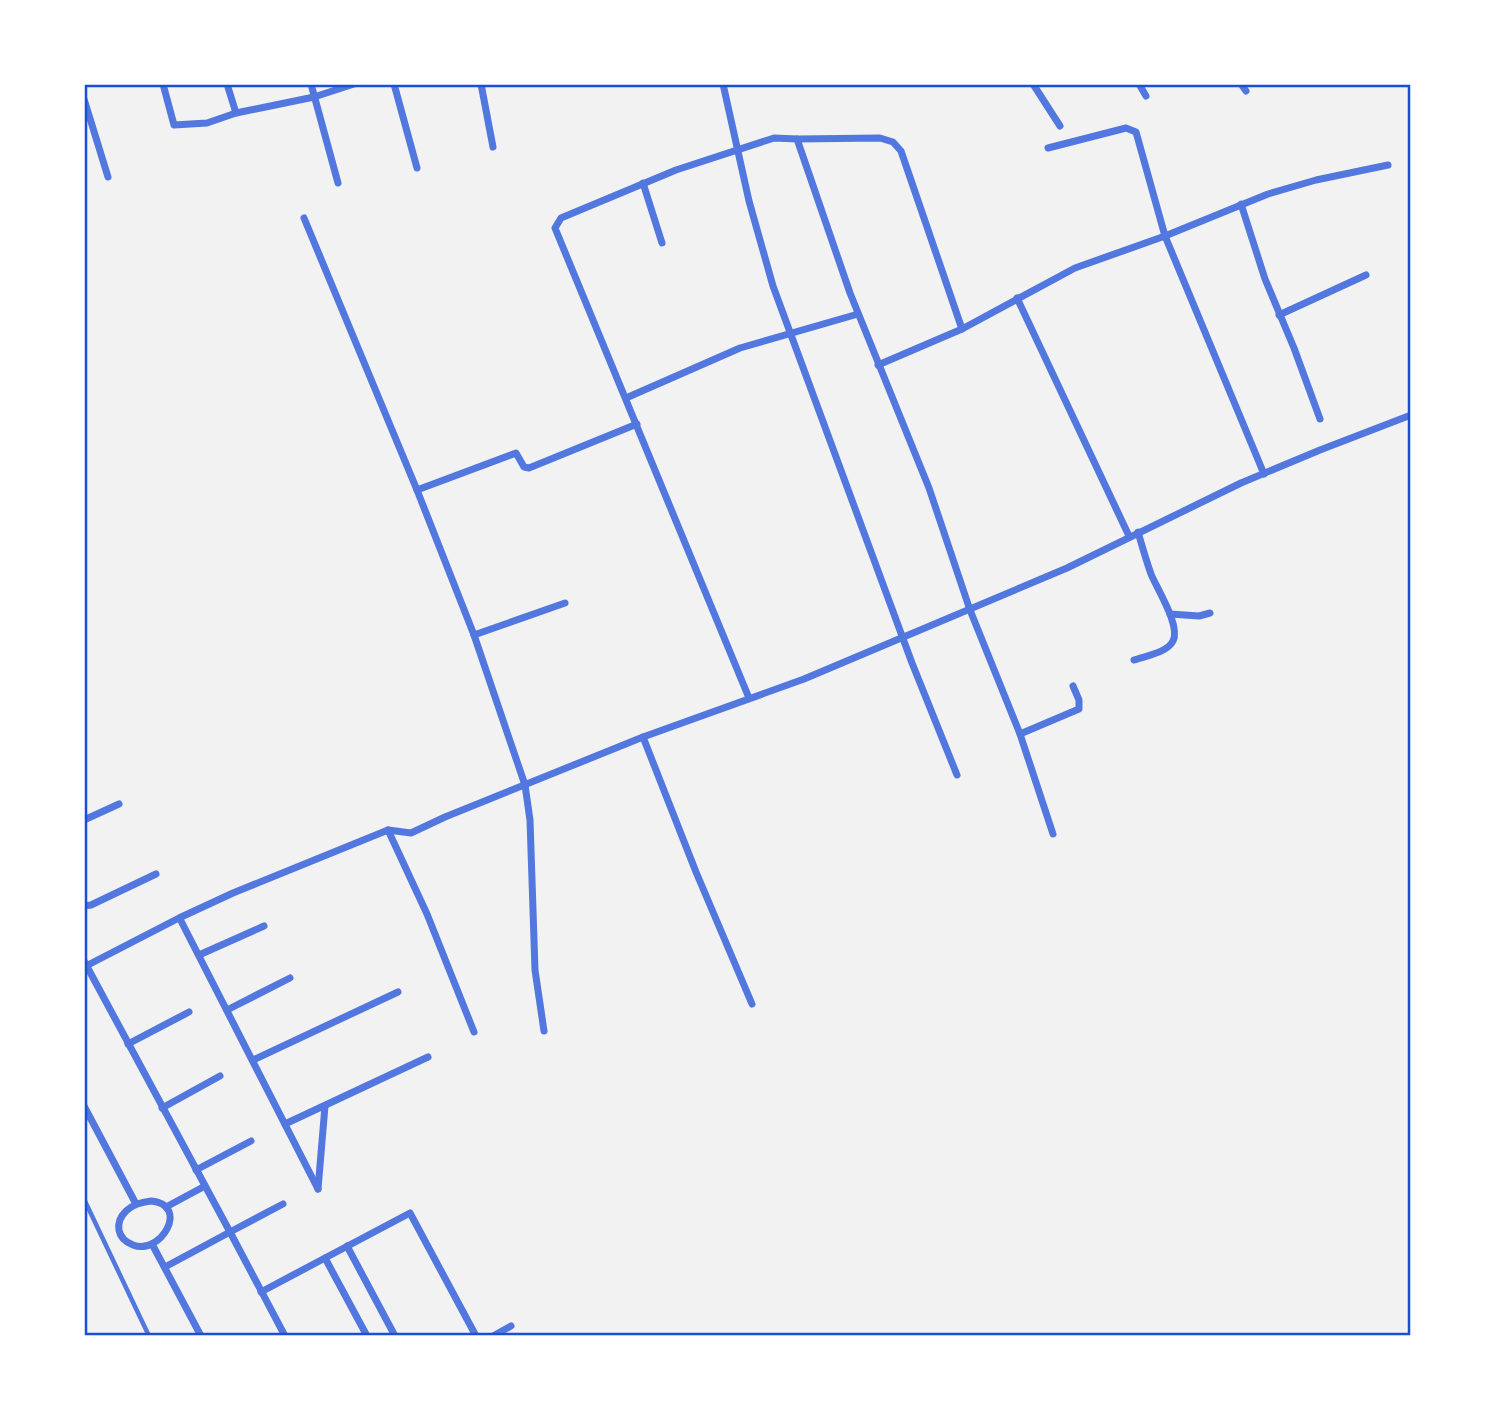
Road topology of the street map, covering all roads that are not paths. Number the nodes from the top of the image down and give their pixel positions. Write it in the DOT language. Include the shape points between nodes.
graph roads {
  1 [pos="163,84"];
  2 [pos="227,84"];
  3 [pos="311,84"];
  4 [pos="354,84"];
  5 [pos="394,84"];
  6 [pos="481,84"];
  7 [pos="723,84"];
  8 [pos="1033,84"];
  9 [pos="1139,84"];
  10 [pos="1146,96"];
  11 [pos="314,97"];
  12 [pos="84,99"];
  13 [pos="236,113"];
  14 [pos="1060,126"];
  15 [pos="797,139"];
  16 [pos="493,147"];
  17 [pos="1048,148"];
  18 [pos="737,150"];
  19 [pos="1388,165"];
  20 [pos="417,168"];
  21 [pos="108,177"];
  22 [pos="338,183"];
  23 [pos="643,183"];
  24 [pos="1241,204"];
  25 [pos="304,218"];
  26 [pos="1165,236"];
  27 [pos="662,243"];
  28 [pos="1366,275"];
  29 [pos="1017,299"];
  30 [pos="858,314"];
  31 [pos="1279,314"];
  32 [pos="962,329"];
  33 [pos="789,332"];
  34 [pos="878,365"];
  35 [pos="626,398"];
  36 [pos="1411,415"];
  37 [pos="1320,419"];
  38 [pos="637,424"];
  39 [pos="1264,474"];
  40 [pos="417,490"];
  41 [pos="1138,532"];
  42 [pos="1129,536"];
  43 [pos="565,603"];
  44 [pos="970,610"];
  45 [pos="1210,613"];
  46 [pos="1170,614"];
  47 [pos="474,635"];
  48 [pos="902,638"];
  49 [pos="1133,660"];
  50 [pos="1073,686"];
  51 [pos="749,698"];
  52 [pos="1020,734"];
  53 [pos="643,737"];
  54 [pos="957,775"];
  55 [pos="525,785"];
  56 [pos="119,804"];
  57 [pos="84,820"];
  58 [pos="388,830"];
  59 [pos="1053,834"];
  60 [pos="156,874"];
  61 [pos="84,906"];
  62 [pos="180,919"];
  63 [pos="264,926"];
  64 [pos="198,955"];
  65 [pos="85,964"];
  66 [pos="290,978"];
  67 [pos="398,992"];
  68 [pos="752,1004"];
  69 [pos="227,1010"];
  70 [pos="189,1012"];
  71 [pos="474,1031"];
  72 [pos="544,1031"];
  73 [pos="128,1044"];
  74 [pos="428,1057"];
  75 [pos="253,1059"];
  76 [pos="219,1076"];
  77 [pos="325,1106"];
  78 [pos="84,1107"];
  79 [pos="162,1108"];
  80 [pos="285,1124"];
  81 [pos="251,1141"];
  82 [pos="196,1170"];
  83 [pos="205,1186"];
  84 [pos="84,1199"];
  85 [pos="136,1204"];
  86 [pos="283,1204"];
  87 [pos="166,1206"];
  88 [pos="230,1233"];
  89 [pos="152,1244"];
  90 [pos="347,1246"];
  91 [pos="325,1258"];
  92 [pos="165,1267"];
  93 [pos="261,1292"];
  94 [pos="511,1326"];
  95 [pos="149,1336"];
  96 [pos="201,1336"];
  97 [pos="285,1336"];
  98 [pos="367,1336"];
  99 [pos="395,1336"];
  100 [pos="476,1336"];
  101 [pos="493,1336"];
  1 -- 13 [label="street" via="174,125 207,123"];
  2 -- 13 [label="street"];
  3 -- 11 [label="street"];
  4 -- 11 [label="street"];
  5 -- 20 [label="street"];
  6 -- 16 [label="street"];
  7 -- 18 [label="street"];
  8 -- 14 [label="street"];
  9 -- 10 [label="street"];
  11 -- 13 [label="street"];
  11 -- 22 [label="street"];
  12 -- 21 [label="street"];
  15 -- 18 [label="street" via="774,138"];
  15 -- 30 [label="street"];
  15 -- 32 [label="street" via="880,138 901,151"];
  17 -- 26 [label="street" via="1126,128 1134,131"];
  18 -- 23 [label="street"];
  18 -- 33 [label="street"];
  19 -- 24 [label="street" via="1316,180"];
  23 -- 27 [label="street"];
  23 -- 35 [label="street" via="561,218 555,228"];
  24 -- 26 [label="street"];
  24 -- 31 [label="street"];
  25 -- 40 [label="street"];
  26 -- 29 [label="street" via="1075,268"];
  26 -- 39 [label="street"];
  28 -- 31 [label="street"];
  29 -- 32 [label="street"];
  29 -- 42 [label="street"];
  30 -- 33 [label="street"];
  30 -- 34 [label="street"];
  31 -- 37 [label="street"];
  32 -- 34 [label="street"];
  33 -- 35 [label="street" via="740,348"];
  33 -- 48 [label="street"];
  34 -- 44 [label="street" via="929,488"];
  35 -- 38 [label="street"];
  36 -- 39 [label="street"];
  38 -- 40 [label="street" via="529,468 516,453"];
  38 -- 51 [label="street"];
  39 -- 41 [label="street"];
  40 -- 47 [label="street"];
  41 -- 42 [label="street"];
  41 -- 46 [label="street"];
  42 -- 44 [label="street"];
  43 -- 47 [label="street"];
  44 -- 48 [label="street"];
  44 -- 52 [label="street"];
  45 -- 46 [label="street" via="1199,617"];
  46 -- 49 [label="street" via="1173,641"];
  47 -- 55 [label="street"];
  48 -- 51 [label="street"];
  48 -- 54 [label="street"];
  50 -- 52 [label="street" via="1079,709"];
  51 -- 53 [label="street"];
  52 -- 59 [label="street"];
  53 -- 55 [label="street"];
  53 -- 68 [label="street"];
  55 -- 58 [label="street" via="411,833"];
  55 -- 72 [label="street" via="535,970"];
  56 -- 57 [label="street"];
  58 -- 62 [label="street"];
  58 -- 71 [label="street"];
  60 -- 61 [label="street"];
  62 -- 64 [label="street"];
  62 -- 65 [label="street"];
  63 -- 64 [label="street"];
  64 -- 69 [label="street"];
  65 -- 73 [label="street"];
  66 -- 69 [label="street"];
  67 -- 75 [label="street"];
  69 -- 75 [label="street"];
  70 -- 73 [label="street"];
  73 -- 79 [label="street"];
  74 -- 77 [label="street"];
  75 -- 80 [label="street"];
  76 -- 79 [label="street"];
  77 -- 80 [label="street"];
  77 -- 80 [label="street" via="318,1189"];
  78 -- 85 [label="street"];
  79 -- 82 [label="street"];
  81 -- 82 [label="street"];
  82 -- 83 [label="street"];
  83 -- 87 [label="street"];
  83 -- 88 [label="street"];
  84 -- 95 [label="lane"];
  85 -- 87 [label="street" via="151,1201"];
  85 -- 89 [label="street" via="118,1224 122,1240 138,1247"];
  86 -- 88 [label="street"];
  87 -- 89 [label="street" via="169,1226"];
  88 -- 92 [label="street"];
  88 -- 93 [label="street"];
  89 -- 92 [label="street"];
  90 -- 91 [label="street"];
  90 -- 99 [label="street"];
  90 -- 100 [label="street" via="410,1213"];
  91 -- 93 [label="street"];
  91 -- 98 [label="street"];
  92 -- 96 [label="street"];
  93 -- 97 [label="street"];
  94 -- 101 [label="street"];
}
